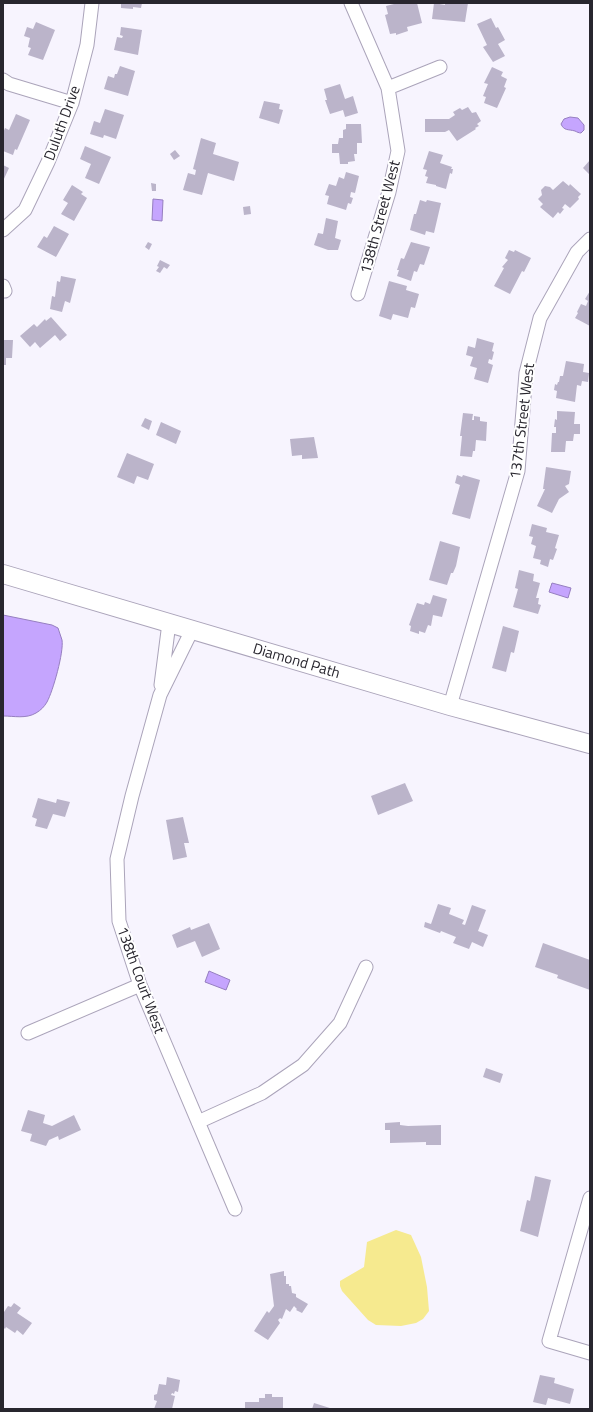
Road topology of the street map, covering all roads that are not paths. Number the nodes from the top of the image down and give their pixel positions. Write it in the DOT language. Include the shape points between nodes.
graph roads {
  1 [pos="92,3"];
  2 [pos="351,3"];
  3 [pos="440,67"];
  4 [pos="3,80"];
  5 [pos="388,88"];
  6 [pos="72,103"];
  7 [pos="3,230"];
  8 [pos="590,239"];
  9 [pos="358,294"];
  10 [pos="3,574"];
  11 [pos="169,623"];
  12 [pos="192,630"];
  13 [pos="160,695"];
  14 [pos="450,706"];
  15 [pos="590,744"];
  16 [pos="366,967"];
  17 [pos="140,986"];
  18 [pos="28,1033"];
  19 [pos="198,1122"];
  20 [pos="590,1198"];
  21 [pos="235,1209"];
  22 [pos="590,1353"];
  1 -- 6 [label="street, Duluth Drive" via="87,45"];
  2 -- 5 [label="street, 138th Street West"];
  3 -- 5 [label="street"];
  4 -- 6 [label="street"];
  5 -- 9 [label="street, 138th Street West" via="398,151 390,192"];
  6 -- 7 [label="street, Duluth Drive" via="25,210"];
  8 -- 14 [label="street, 137th Street West" via="577,252 540,318 526,373 518,471"];
  10 -- 11 [label="street, Diamond Path"];
  11 -- 12 [label="street, Diamond Path"];
  11 -- 13 [label="street, 138th Court West"];
  12 -- 13 [label="street, 138th Court West"];
  12 -- 14 [label="street, Diamond Path"];
  13 -- 17 [label="street, 138th Court West" via="117,859 119,921"];
  14 -- 15 [label="street, Diamond Path"];
  16 -- 19 [label="street" via="340,1023 303,1065 262,1093"];
  17 -- 18 [label="street"];
  17 -- 19 [label="street, 138th Court West"];
  19 -- 21 [label="street, 138th Court West"];
  20 -- 22 [label="street" via="549,1341"];
}
